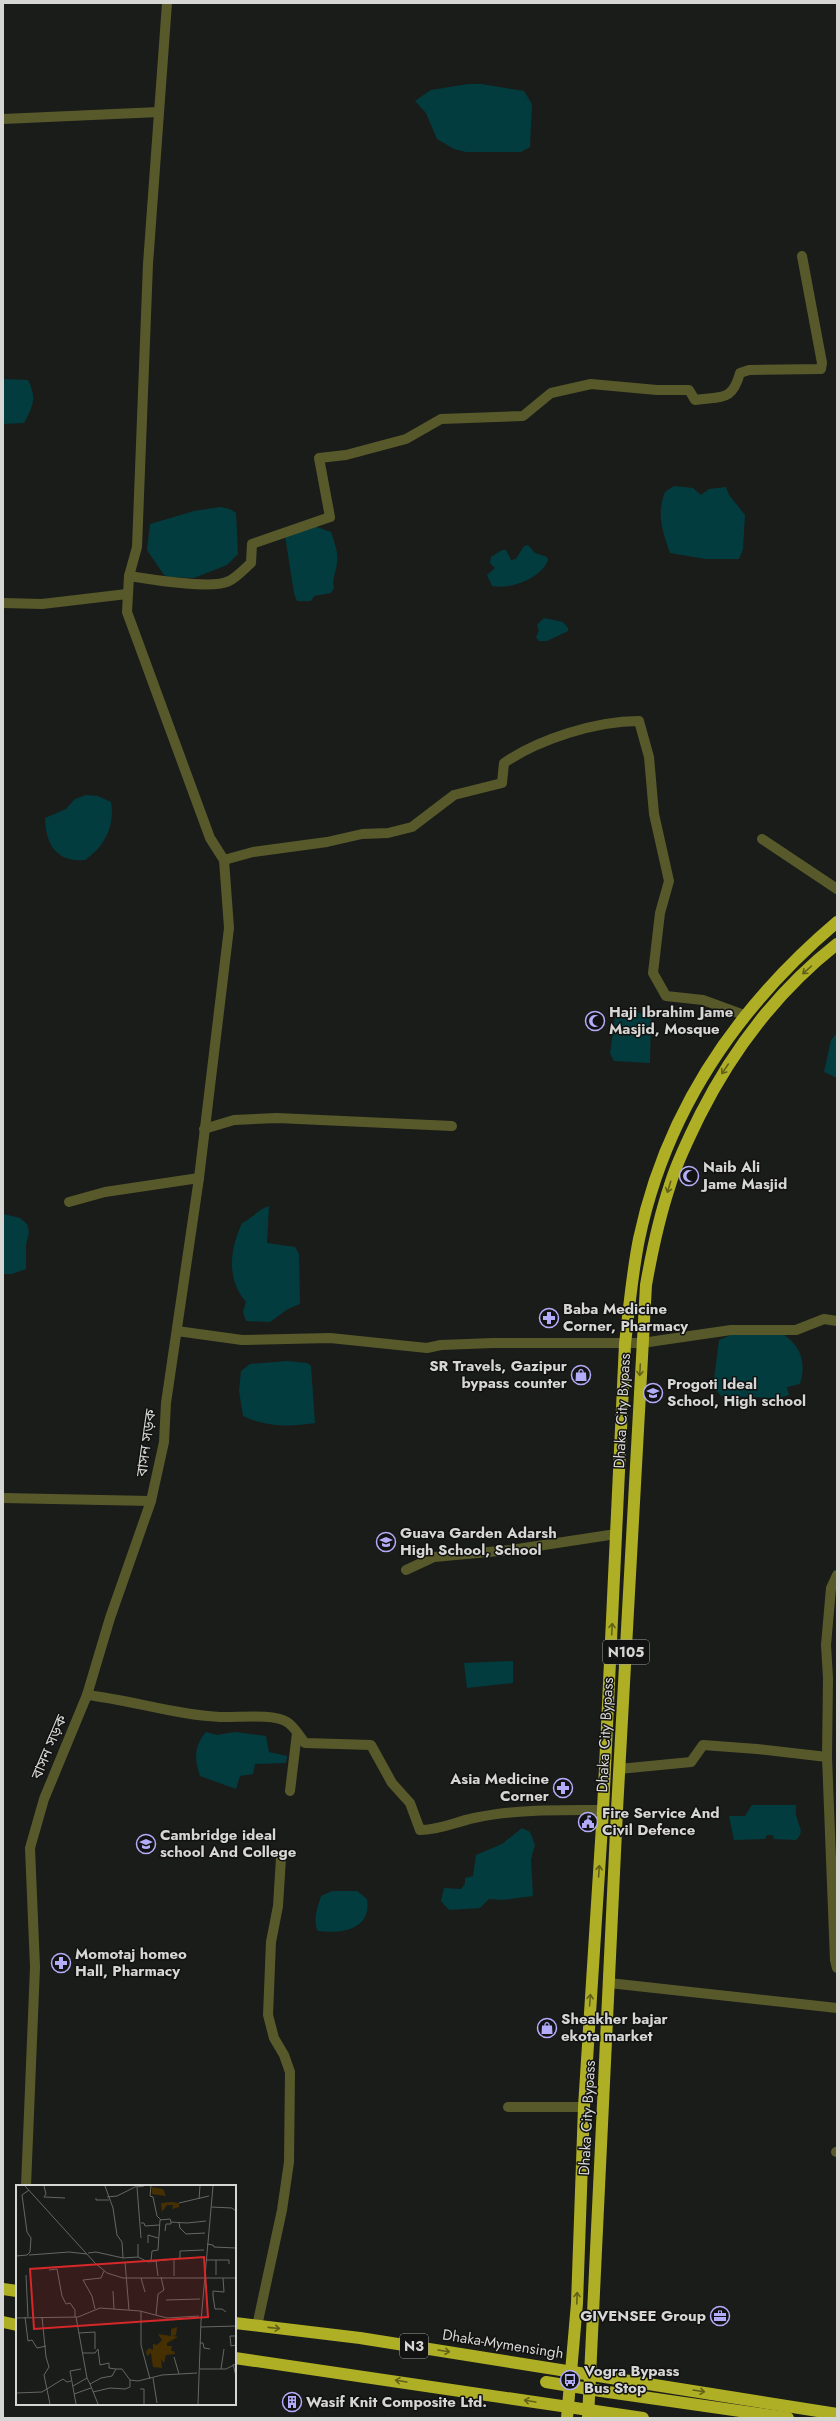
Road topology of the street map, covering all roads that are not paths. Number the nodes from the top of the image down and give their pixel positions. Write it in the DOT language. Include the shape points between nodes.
graph roads {
  1 [pos="167,3"];
  2 [pos="159,112"];
  3 [pos="3,119"];
  4 [pos="802,256"];
  5 [pos="129,576"];
  6 [pos="127,594"];
  7 [pos="3,604"];
  8 [pos="762,840"];
  9 [pos="224,860"];
  10 [pos="837,889"];
  11 [pos="837,922"];
  12 [pos="837,944"];
  13 [pos="744,1015"];
  14 [pos="452,1126"];
  15 [pos="204,1129"];
  16 [pos="199,1178"];
  17 [pos="69,1202"];
  18 [pos="837,1321"];
  19 [pos="178,1332"];
  20 [pos="642,1343"];
  21 [pos="626,1344"];
  22 [pos="3,1498"];
  23 [pos="151,1502"];
  24 [pos="616,1534"];
  25 [pos="406,1570"];
  26 [pos="837,1575"];
  27 [pos="833,1678"];
  28 [pos="87,1696"];
  29 [pos="297,1733"];
  30 [pos="827,1757"];
  31 [pos="620,1769"];
  32 [pos="290,1791"];
  33 [pos="602,1810"];
  34 [pos="282,1858"];
  35 [pos="837,1968"];
  36 [pos="609,1983"];
  37 [pos="837,2008"];
  38 [pos="508,2107"];
  39 [pos="584,2107"];
  40 [pos="26,2185"];
  41 [pos="3,2289"];
  42 [pos="16,2291"];
  43 [pos="3,2322"];
  44 [pos="236,2324"];
  45 [pos="16,2325"];
  46 [pos="257,2326"];
  47 [pos="236,2358"];
  48 [pos="571,2371"];
  49 [pos="592,2374"];
  50 [pos="546,2382"];
  51 [pos="568,2412"];
  52 [pos="589,2414"];
  53 [pos="837,2414"];
  54 [pos="643,2418"];
  55 [pos="788,2418"];
  1 -- 2 [label="street"];
  2 -- 3 [label="street"];
  2 -- 5 [label="street" via="148,264 137,547"];
  4 -- 5 [label="street" via="822,363 821,370 749,370 740,373 736,388 730,395 695,400 689,390 591,384 551,393 523,416 441,419 406,439 346,455 319,458 330,517 252,544 251,563 228,582 162,582"];
  5 -- 6 [label="street"];
  6 -- 7 [label="street" via="42,604"];
  6 -- 9 [label="street" via="126,612 210,838"];
  8 -- 10 [label="street"];
  9 -- 13 [label="street" via="253,852 327,842 362,834 388,833 412,827 454,795 502,783 504,763 514,757 564,734 639,721 649,757 654,814 669,881 660,912 653,973 666,996 703,1000"];
  9 -- 15 [label="street, বাসন সড়ক" via="229,928"];
  11 -- 13 [label="highway" via="774,981"];
  12 -- 20 [label="highway, Dhaka City Bypass / N105, one-way" via="782,992 754,1026 720,1076 687,1141 670,1184 654,1242 646,1285"];
  13 -- 21 [label="highway" via="708,1066 674,1132 655,1182 639,1238 632,1275"];
  14 -- 15 [label="street" via="277,1118 234,1120"];
  15 -- 16 [label="street, বাসন সড়ক"];
  16 -- 17 [label="street" via="105,1192"];
  16 -- 19 [label="street, বাসন সড়ক"];
  18 -- 20 [label="street" via="824,1319 796,1330 731,1330"];
  19 -- 21 [label="street" via="242,1340 330,1338 427,1348 493,1343"];
  19 -- 23 [label="street, বাসন সড়ক" via="166,1403 164,1442"];
  20 -- 21 [label="street"];
  20 -- 31 [label="highway, Dhaka City Bypass / N105, one-way"];
  21 -- 24 [label="highway"];
  22 -- 23 [label="street"];
  23 -- 28 [label="street, বাসন সড়ক" via="110,1618"];
  24 -- 25 [label="street" via="504,1551 434,1557"];
  33 -- 24 [label="highway, one-way"];
  26 -- 27 [label="street" via="831,1588 826,1638"];
  27 -- 30 [label="street"];
  28 -- 29 [label="street" via="109,1698 166,1711 218,1717 266,1717 287,1722"];
  28 -- 40 [label="street, বাসন সড়ক" via="44,1799 30,1848 35,1967"];
  29 -- 32 [label="street"];
  29 -- 33 [label="street" via="305,1743 371,1745 392,1783 410,1803 420,1830 435,1830 474,1818 522,1812"];
  30 -- 31 [label="street" via="703,1745 691,1762"];
  30 -- 35 [label="street"];
  31 -- 36 [label="highway, Dhaka City Bypass / N105"];
  39 -- 33 [label="highway, one-way"];
  34 -- 46 [label="street" via="278,1906 271,1942 268,2015 274,2038 290,2072 289,2162 282,2210"];
  36 -- 37 [label="street"];
  36 -- 49 [label="highway, Dhaka City Bypass / N105"];
  38 -- 39 [label="street"];
  48 -- 39 [label="highway, one-way" via="577,2303"];
  41 -- 42 [label="highway"];
  43 -- 45 [label="highway"];
  44 -- 46 [label="highway, Dhaka-Mymensingh / N3"];
  46 -- 48 [label="highway, Dhaka-Mymensingh / N3, one-way" via="360,2338"];
  51 -- 47 [label="highway, one-way"];
  48 -- 49 [label="highway, Dhaka-Mymensingh / N3"];
  48 -- 51 [label="highway"];
  49 -- 52 [label="highway, Dhaka City Bypass / N105"];
  49 -- 53 [label="highway, Dhaka-Mymensingh / N3, one-way"];
  50 -- 55 [label="highway, bridge"];
  51 -- 52 [label="highway"];
  52 -- 54 [label="highway"];
}
